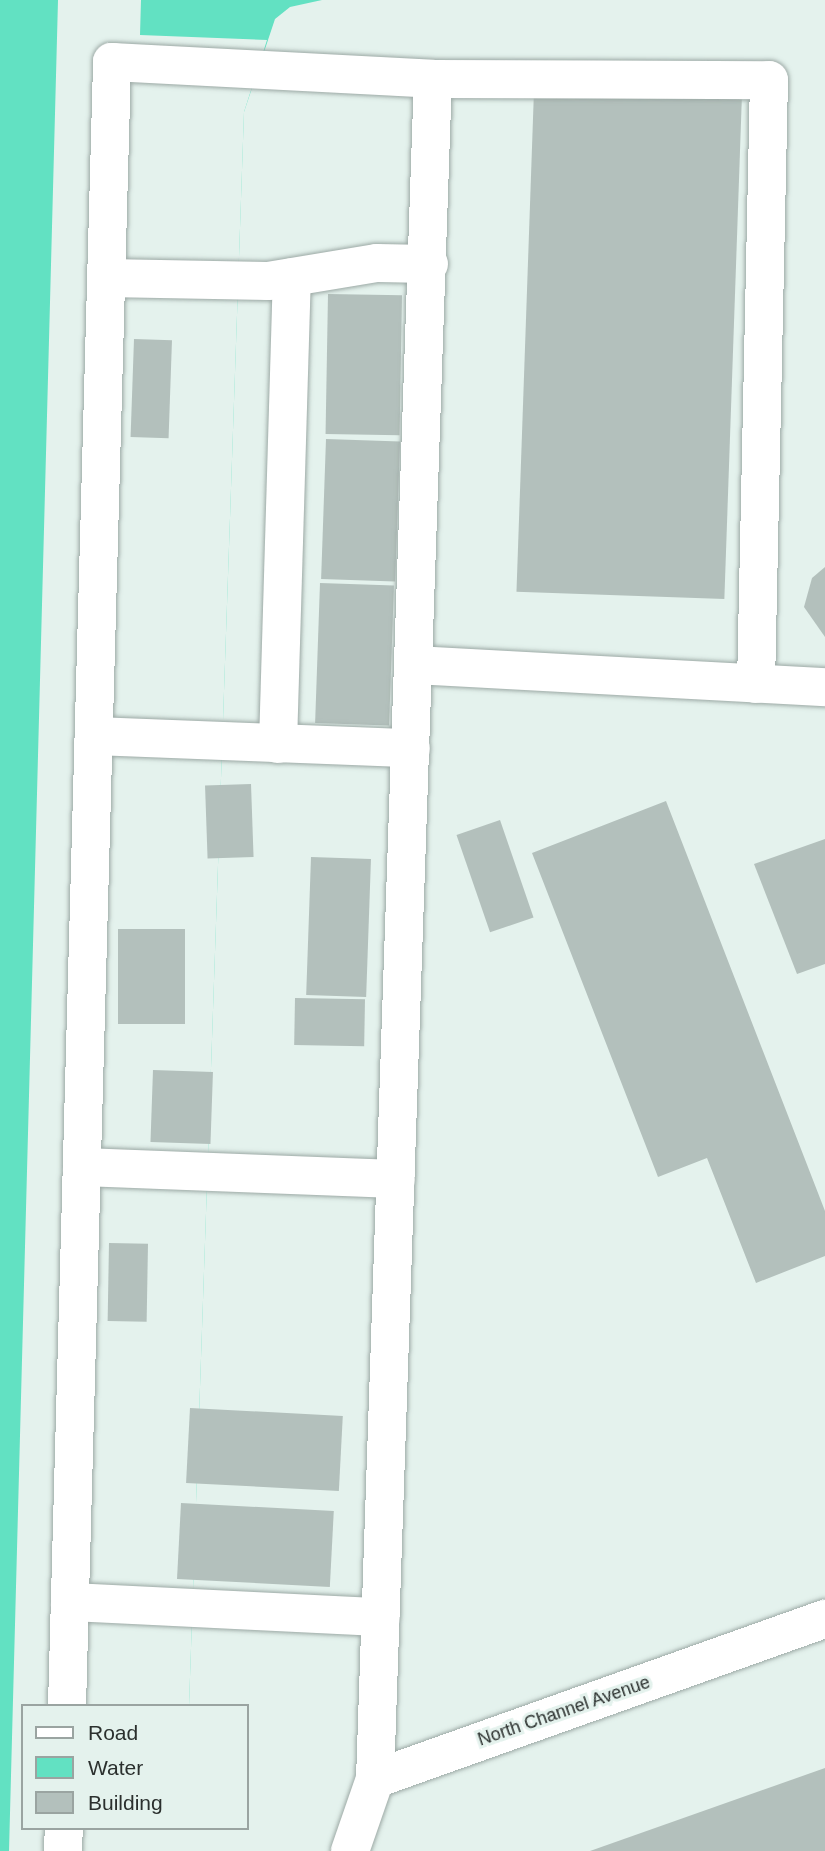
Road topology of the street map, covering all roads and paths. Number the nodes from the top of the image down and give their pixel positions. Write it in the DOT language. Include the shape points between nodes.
graph roads {
  1 [pos="433,79"];
  2 [pos="429,264"];
  3 [pos="292,277"];
  4 [pos="106,278"];
  5 [pos="415,665"];
  6 [pos="756,684"];
  7 [pos="825,687"];
  8 [pos="94,736"];
  9 [pos="278,744"];
  10 [pos="411,748"];
  11 [pos="82,1167"];
  12 [pos="396,1179"];
  13 [pos="70,1602"];
  14 [pos="381,1617"];
  15 [pos="825,1619"];
  16 [pos="67,1704"];
  17 [pos="375,1779"];
  18 [pos="64,1830"];
  19 [pos="63,1851"];
  20 [pos="350,1851"];
  1 -- 2 [label="lane"];
  1 -- 4 [label="lane" via="112,62"];
  1 -- 6 [label="lane" via="769,80"];
  2 -- 3 [label="lane" via="377,263"];
  2 -- 5 [label="lane"];
  3 -- 4 [label="lane"];
  3 -- 9 [label="lane"];
  4 -- 8 [label="lane"];
  5 -- 6 [label="lane"];
  5 -- 10 [label="lane"];
  6 -- 7 [label="lane"];
  8 -- 9 [label="lane"];
  8 -- 11 [label="lane"];
  9 -- 10 [label="lane"];
  10 -- 12 [label="lane"];
  11 -- 12 [label="lane"];
  11 -- 13 [label="lane"];
  12 -- 14 [label="lane"];
  13 -- 14 [label="lane"];
  13 -- 16 [label="lane"];
  14 -- 17 [label="lane"];
  15 -- 17 [label="lane, North Channel Avenue"];
  17 -- 20 [label="lane"];
  18 -- 19 [label="lane"];
}
